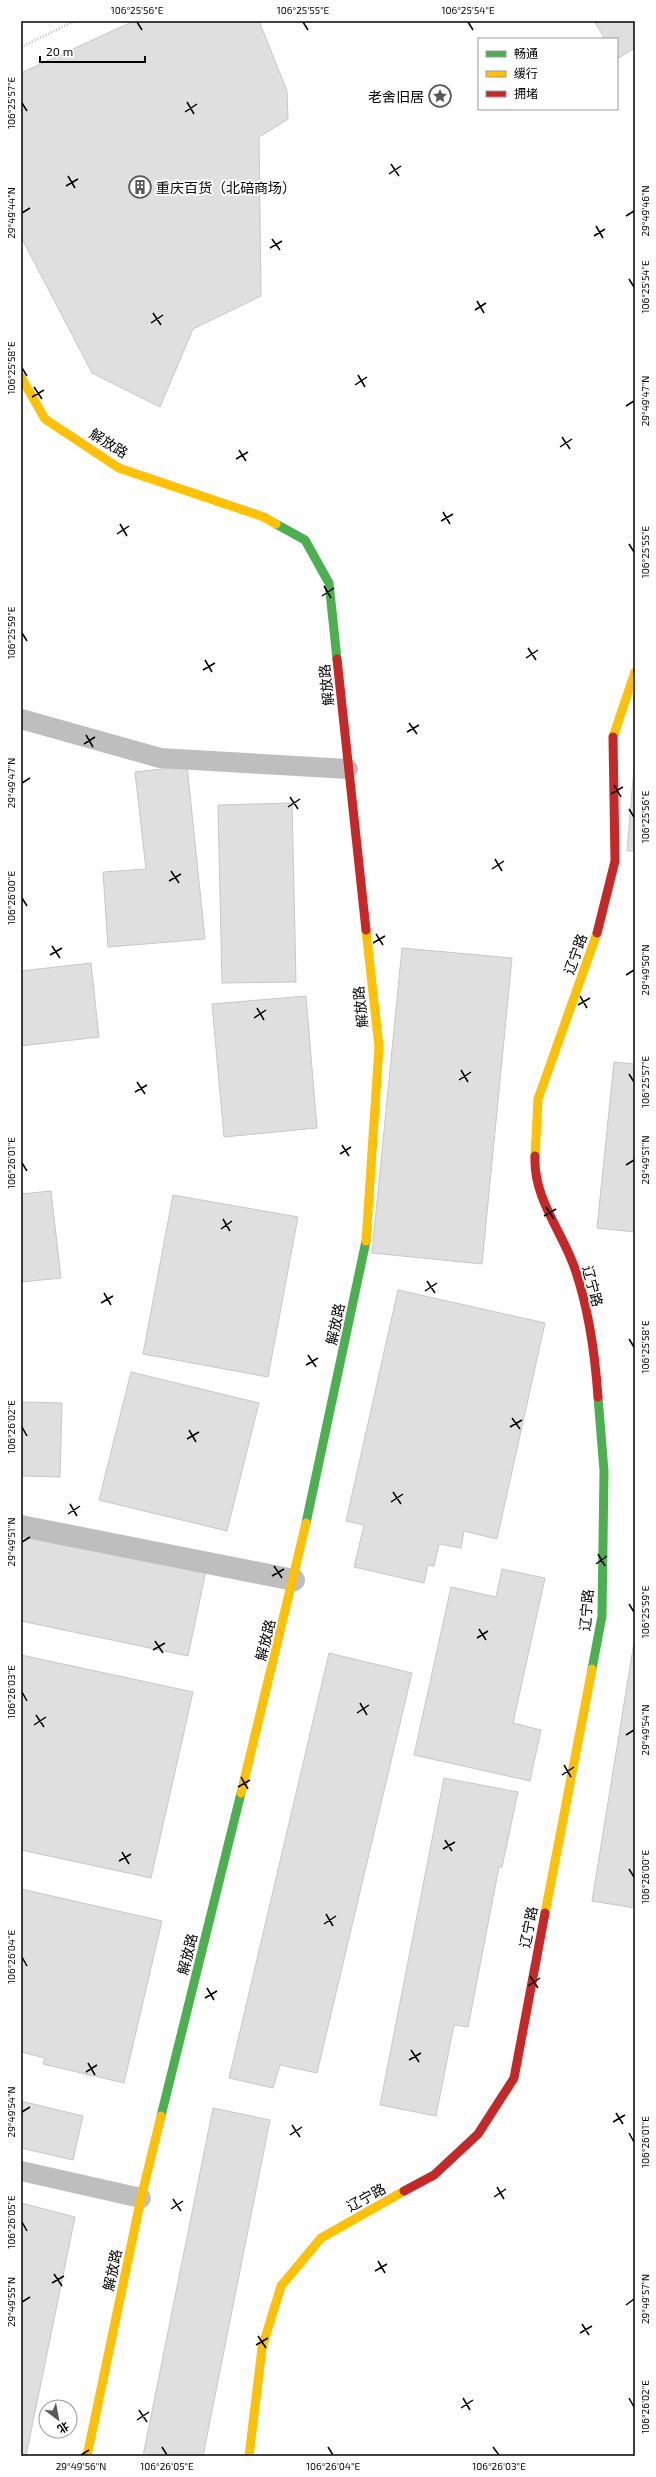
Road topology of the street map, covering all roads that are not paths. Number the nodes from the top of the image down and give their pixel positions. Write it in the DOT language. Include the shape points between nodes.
graph roads {
  1 [pos="21,377"];
  2 [pos="635,672"];
  3 [pos="21,718"];
  4 [pos="348,769"];
  5 [pos="21,1526"];
  6 [pos="294,1580"];
  7 [pos="21,2171"];
  8 [pos="141,2198"];
  9 [pos="87,2456"];
  10 [pos="249,2456"];
  1 -- 4 [label="street, 解放路" via="46,419 119,468 264,517 305,540 329,583"];
  2 -- 10 [label="street, 辽宁路" via="613,735 615,861 597,934 538,1099 535,1159 541,1197 575,1269 594,1346 604,1471 602,1616 514,2078 478,2134 434,2175 321,2238 281,2286 262,2348"];
  3 -- 4 [label="lane" via="160,758"];
  4 -- 6 [label="street, 解放路" via="379,1047 366,1247"];
  5 -- 6 [label="street"];
  6 -- 8 [label="street, 解放路"];
  7 -- 8 [label="lane"];
  8 -- 9 [label="street, 解放路"];
}
